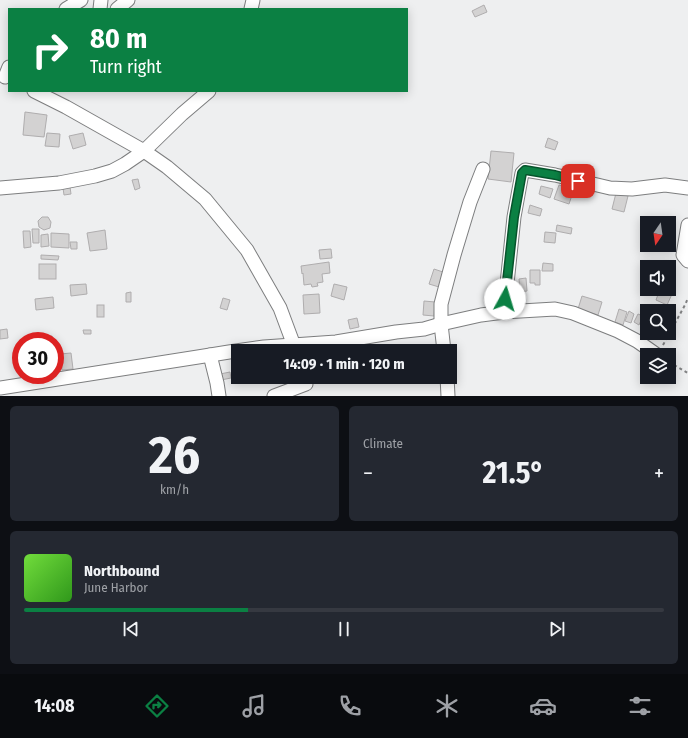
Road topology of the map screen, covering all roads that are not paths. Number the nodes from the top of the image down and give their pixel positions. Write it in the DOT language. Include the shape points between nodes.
graph roads {
  1 [pos="81,0"];
  2 [pos="128,0"];
  3 [pos="68,8"];
  4 [pos="118,8"];
  5 [pos="36,92"];
  6 [pos="207,92"];
  7 [pos="144,151"];
  8 [pos="483,169"];
  9 [pos="0,188"];
  10 [pos="688,188"];
  11 [pos="688,225"];
  12 [pos="688,262"];
  13 [pos="504,312"];
  14 [pos="440,324"];
  15 [pos="294,344"];
  16 [pos="323,344"];
  17 [pos="443,344"];
  18 [pos="651,348"];
  19 [pos="231,352"];
  20 [pos="210,355"];
  21 [pos="447,384"];
  22 [pos="306,386"];
  23 [pos="0,388"];
  24 [pos="219,396"];
  25 [pos="274,396"];
  26 [pos="448,396"];
  1 -- 3 [label="street"];
  2 -- 4 [label="street"];
  5 -- 7 [label="street"];
  6 -- 7 [label="street"];
  7 -- 9 [label="street" via="112,171 95,176 59,183"];
  7 -- 15 [label="street" via="205,199 247,250 280,308"];
  8 -- 14 [label="street" via="470,202 440,304"];
  10 -- 13 [label="street" via="665,185 632,189 610,188 525,170 522,173 514,217"];
  11 -- 12 [label="street" via="683,255"];
  13 -- 14 [label="street"];
  13 -- 18 [label="street" via="555,309 573,313 618,330"];
  14 -- 16 [label="street" via="424,329"];
  14 -- 17 [label="street"];
  19 -- 20 [label="street"];
  20 -- 23 [label="street"];
  20 -- 24 [label="street"];
  21 -- 26 [label="street"];
  22 -- 25 [label="street"];
}
